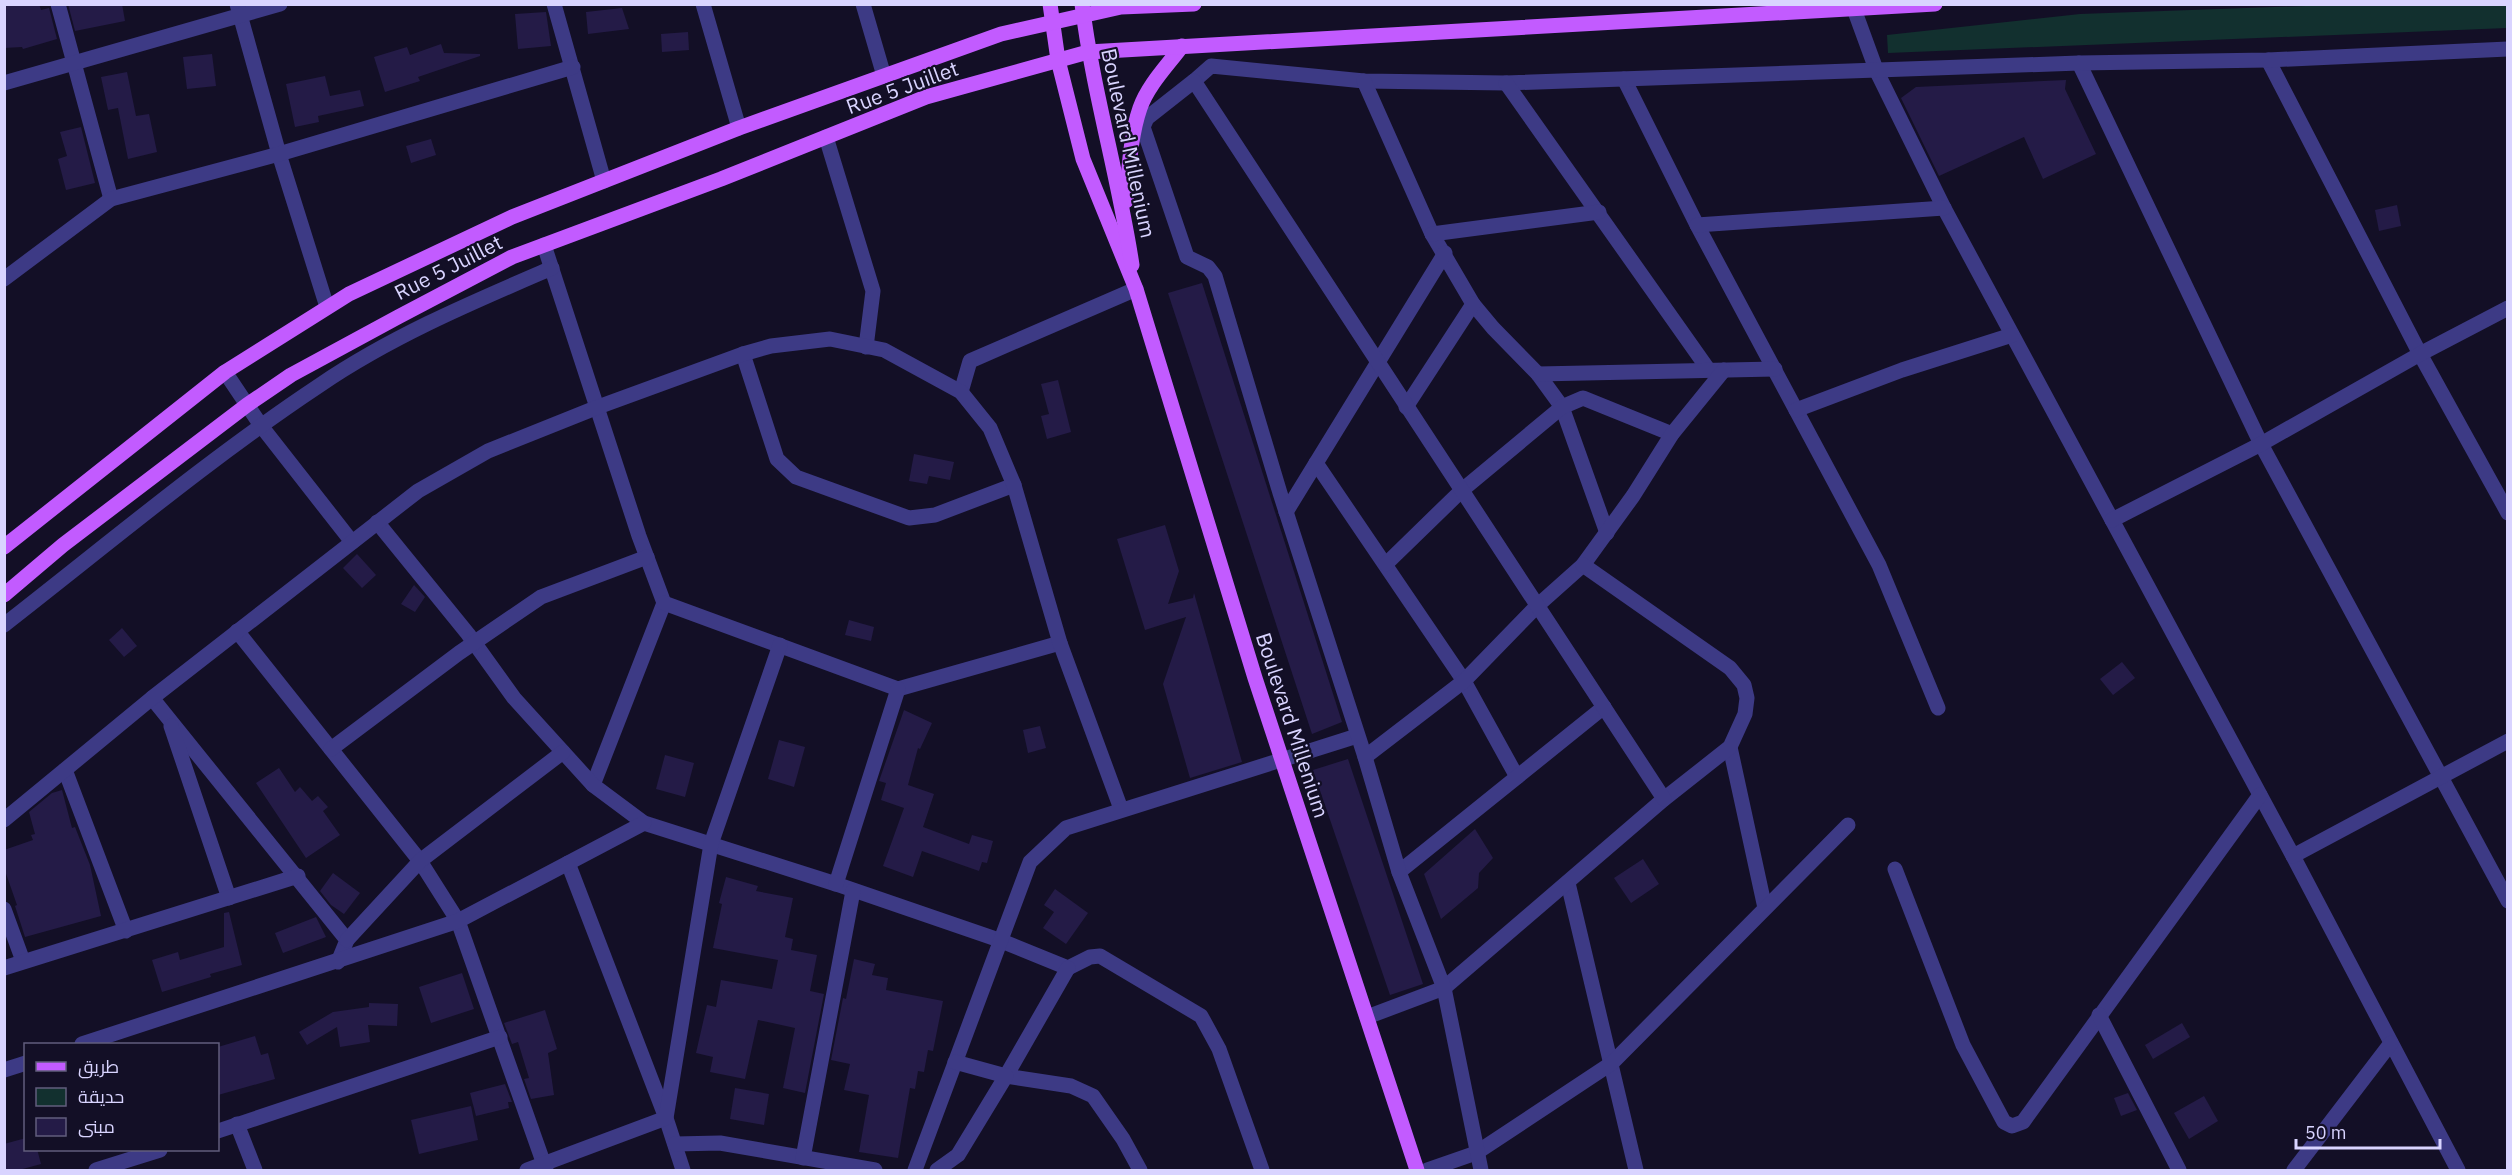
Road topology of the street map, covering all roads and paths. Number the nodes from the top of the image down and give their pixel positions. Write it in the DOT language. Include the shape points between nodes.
graph roads {
  1 [pos="58,4"];
  2 [pos="280,4"];
  3 [pos="554,4"];
  4 [pos="703,4"];
  5 [pos="863,4"];
  6 [pos="1050,4"];
  7 [pos="1194,4"];
  8 [pos="1935,4"];
  9 [pos="1854,9"];
  10 [pos="239,10"];
  11 [pos="1083,10"];
  12 [pos="1053,22"];
  13 [pos="1206,44"];
  14 [pos="1182,46"];
  15 [pos="2508,49"];
  16 [pos="1088,52"];
  17 [pos="1058,60"];
  18 [pos="2268,60"];
  19 [pos="74,63"];
  20 [pos="2079,63"];
  21 [pos="1211,66"];
  22 [pos="573,67"];
  23 [pos="1877,72"];
  24 [pos="884,76"];
  25 [pos="1624,79"];
  26 [pos="1194,81"];
  27 [pos="1364,81"];
  28 [pos="4,83"];
  29 [pos="1506,83"];
  30 [pos="739,129"];
  31 [pos="826,137"];
  32 [pos="279,154"];
  33 [pos="604,181"];
  34 [pos="111,199"];
  35 [pos="1944,208"];
  36 [pos="1599,212"];
  37 [pos="1125,213"];
  38 [pos="1697,225"];
  39 [pos="1432,234"];
  40 [pos="544,245"];
  41 [pos="1444,253"];
  42 [pos="552,268"];
  43 [pos="4,279"];
  44 [pos="1136,289"];
  45 [pos="1473,304"];
  46 [pos="327,307"];
  47 [pos="2508,308"];
  48 [pos="2012,335"];
  49 [pos="866,347"];
  50 [pos="743,354"];
  51 [pos="2420,354"];
  52 [pos="1376,362"];
  53 [pos="1708,369"];
  54 [pos="1775,369"];
  55 [pos="1724,370"];
  56 [pos="225,372"];
  57 [pos="1538,374"];
  58 [pos="961,392"];
  59 [pos="247,405"];
  60 [pos="1562,406"];
  61 [pos="598,407"];
  62 [pos="1406,407"];
  63 [pos="1796,410"];
  64 [pos="262,427"];
  65 [pos="1672,434"];
  66 [pos="2262,444"];
  67 [pos="1316,462"];
  68 [pos="1014,485"];
  69 [pos="1461,492"];
  70 [pos="1286,512"];
  71 [pos="2508,513"];
  72 [pos="2112,520"];
  73 [pos="377,522"];
  74 [pos="1607,533"];
  75 [pos="352,542"];
  76 [pos="4,547"];
  77 [pos="647,557"];
  78 [pos="1386,564"];
  79 [pos="1583,565"];
  80 [pos="4,595"];
  81 [pos="664,603"];
  82 [pos="1537,606"];
  83 [pos="4,625"];
  84 [pos="237,631"];
  85 [pos="474,642"];
  86 [pos="1060,643"];
  87 [pos="780,645"];
  88 [pos="1464,681"];
  89 [pos="898,689"];
  90 [pos="152,698"];
  91 [pos="1604,708"];
  92 [pos="1938,708"];
  93 [pos="168,718"];
  94 [pos="1357,736"];
  95 [pos="2508,741"];
  96 [pos="1730,747"];
  97 [pos="331,749"];
  98 [pos="563,752"];
  99 [pos="1365,757"];
  100 [pos="1282,761"];
  101 [pos="65,770"];
  102 [pos="1517,777"];
  103 [pos="2441,777"];
  104 [pos="593,785"];
  105 [pos="2260,795"];
  106 [pos="1664,799"];
  107 [pos="1121,809"];
  108 [pos="4,820"];
  109 [pos="644,823"];
  110 [pos="1848,825"];
  111 [pos="711,844"];
  112 [pos="2293,856"];
  113 [pos="420,861"];
  114 [pos="568,862"];
  115 [pos="1895,869"];
  116 [pos="1399,872"];
  117 [pos="298,876"];
  118 [pos="1568,883"];
  119 [pos="836,884"];
  120 [pos="853,891"];
  121 [pos="229,898"];
  122 [pos="2508,901"];
  123 [pos="1765,908"];
  124 [pos="4,909"];
  125 [pos="458,921"];
  126 [pos="126,931"];
  127 [pos="347,940"];
  128 [pos="999,940"];
  129 [pos="23,961"];
  130 [pos="338,962"];
  131 [pos="4,968"];
  132 [pos="1068,968"];
  133 [pos="1444,988"];
  134 [pos="2099,1015"];
  135 [pos="1367,1017"];
  136 [pos="500,1037"];
  137 [pos="85,1043"];
  138 [pos="2391,1043"];
  139 [pos="955,1062"];
  140 [pos="1612,1063"];
  141 [pos="24,1064"];
  142 [pos="4,1070"];
  143 [pos="1006,1076"];
  144 [pos="666,1118"];
  145 [pos="237,1125"];
  146 [pos="219,1131"];
  147 [pos="675,1144"];
  148 [pos="154,1151"];
  149 [pos="1476,1153"];
  150 [pos="803,1158"];
  151 [pos="2302,1166"];
  152 [pos="545,1168"];
  153 [pos="96,1170"];
  154 [pos="255,1170"];
  155 [pos="527,1170"];
  156 [pos="683,1170"];
  157 [pos="875,1170"];
  158 [pos="915,1170"];
  159 [pos="937,1170"];
  160 [pos="1140,1170"];
  161 [pos="1262,1170"];
  162 [pos="1417,1170"];
  163 [pos="1427,1170"];
  164 [pos="1481,1170"];
  165 [pos="1636,1170"];
  166 [pos="2180,1170"];
  167 [pos="2458,1170"];
  1 -- 19 [label="street"];
  2 -- 10 [label="street"];
  3 -- 22 [label="street"];
  4 -- 30 [label="street"];
  5 -- 24 [label="street"];
  6 -- 12 [label="main road, Boulevard Millenium"];
  7 -- 11 [label="main road, Rue 5 Juillet"];
  8 -- 9 [label="main road, Rue 5 Juillet"];
  9 -- 13 [label="main road, Rue 5 Juillet"];
  9 -- 23 [label="street"];
  10 -- 19 [label="street"];
  10 -- 32 [label="street"];
  11 -- 12 [label="main road, Rue 5 Juillet"];
  11 -- 16 [label="main road, Boulevard Millenium"];
  12 -- 17 [label="main road, Boulevard Millenium"];
  12 -- 24 [label="main road, Rue 5 Juillet" via="1001,34"];
  13 -- 14 [label="main road, Rue 5 Juillet"];
  13 -- 21 [label="street"];
  14 -- 16 [label="main road, Rue 5 Juillet"];
  14 -- 37 [label="main road" via="1141,106"];
  15 -- 18 [label="street"];
  16 -- 17 [label="main road, Rue 5 Juillet"];
  16 -- 37 [label="main road, Boulevard Millenium"];
  17 -- 31 [label="main road, Rue 5 Juillet" via="926,97"];
  17 -- 44 [label="main road, Boulevard Millenium" via="1083,159"];
  18 -- 20 [label="street"];
  18 -- 51 [label="street"];
  19 -- 28 [label="street"];
  19 -- 34 [label="street"];
  20 -- 23 [label="street"];
  20 -- 66 [label="street"];
  21 -- 26 [label="street"];
  21 -- 27 [label="street"];
  22 -- 32 [label="street"];
  22 -- 33 [label="street"];
  23 -- 25 [label="street"];
  23 -- 35 [label="street"];
  24 -- 30 [label="main road, Rue 5 Juillet"];
  25 -- 29 [label="street"];
  25 -- 38 [label="street"];
  26 -- 52 [label="street"];
  26 -- 70 [label="street" via="1147,118 1143,127 1187,257 1208,267 1215,276"];
  27 -- 29 [label="street"];
  27 -- 39 [label="street"];
  29 -- 36 [label="street"];
  30 -- 33 [label="main road, Rue 5 Juillet"];
  31 -- 40 [label="main road, Rue 5 Juillet"];
  31 -- 49 [label="street" via="873,291"];
  32 -- 34 [label="street"];
  32 -- 46 [label="street"];
  33 -- 46 [label="main road, Rue 5 Juillet" via="512,217"];
  34 -- 43 [label="street"];
  35 -- 38 [label="street"];
  35 -- 48 [label="street"];
  36 -- 39 [label="street"];
  36 -- 53 [label="street"];
  37 -- 44 [label="main road, Boulevard Millenium"];
  38 -- 54 [label="street"];
  39 -- 41 [label="street"];
  40 -- 42 [label="street"];
  40 -- 59 [label="main road, Rue 5 Juillet" via="512,257 398,317 291,375"];
  41 -- 45 [label="street"];
  41 -- 52 [label="street"];
  42 -- 61 [label="street"];
  42 -- 64 [label="street" via="387,344 321,384"];
  44 -- 58 [label="street" via="970,361"];
  44 -- 100 [label="main road, Boulevard Millenium"];
  45 -- 57 [label="street"];
  45 -- 62 [label="street"];
  46 -- 56 [label="main road, Rue 5 Juillet"];
  47 -- 51 [label="street"];
  48 -- 63 [label="street" via="1902,369"];
  48 -- 72 [label="street"];
  49 -- 50 [label="street" via="830,339 771,346"];
  49 -- 58 [label="street" via="884,350"];
  50 -- 61 [label="street"];
  50 -- 68 [label="street" via="777,459 795,477 909,518 935,515"];
  51 -- 66 [label="street"];
  51 -- 71 [label="street"];
  52 -- 62 [label="street"];
  52 -- 67 [label="street"];
  53 -- 55 [label="street"];
  53 -- 57 [label="street"];
  54 -- 55 [label="street"];
  54 -- 63 [label="street"];
  55 -- 65 [label="street"];
  56 -- 59 [label="street"];
  56 -- 76 [label="main road, Rue 5 Juillet"];
  57 -- 60 [label="street"];
  58 -- 68 [label="street" via="990,428"];
  59 -- 64 [label="street"];
  59 -- 80 [label="main road, Rue 5 Juillet" via="63,545"];
  60 -- 65 [label="street" via="1583,398"];
  60 -- 69 [label="street"];
  60 -- 74 [label="street"];
  61 -- 73 [label="street" via="488,451 418,491"];
  61 -- 77 [label="street"];
  62 -- 69 [label="street"];
  63 -- 92 [label="street" via="1880,565"];
  64 -- 75 [label="street"];
  64 -- 83 [label="street"];
  65 -- 74 [label="street"];
  66 -- 72 [label="street"];
  66 -- 103 [label="street"];
  67 -- 70 [label="street"];
  67 -- 78 [label="street"];
  68 -- 86 [label="street"];
  69 -- 78 [label="street"];
  69 -- 82 [label="street"];
  70 -- 94 [label="street"];
  72 -- 105 [label="street"];
  73 -- 75 [label="street"];
  73 -- 85 [label="street"];
  74 -- 79 [label="street"];
  75 -- 84 [label="street"];
  77 -- 81 [label="street"];
  77 -- 85 [label="street" via="542,597"];
  78 -- 88 [label="street"];
  79 -- 82 [label="street"];
  79 -- 96 [label="street" via="1730,669 1744,685 1748,698 1745,714"];
  81 -- 87 [label="street"];
  81 -- 104 [label="street"];
  82 -- 88 [label="street"];
  82 -- 91 [label="street"];
  84 -- 90 [label="street"];
  84 -- 97 [label="street"];
  85 -- 97 [label="street"];
  85 -- 98 [label="street" via="514,698"];
  86 -- 89 [label="street"];
  86 -- 107 [label="street"];
  87 -- 89 [label="street"];
  87 -- 111 [label="street"];
  88 -- 99 [label="street"];
  88 -- 102 [label="street"];
  89 -- 119 [label="street"];
  90 -- 93 [label="street"];
  90 -- 101 [label="street"];
  91 -- 102 [label="street"];
  91 -- 106 [label="street"];
  93 -- 117 [label="street"];
  93 -- 121 [label="street"];
  94 -- 99 [label="street"];
  94 -- 100 [label="street"];
  95 -- 103 [label="street"];
  96 -- 106 [label="street"];
  96 -- 123 [label="street"];
  97 -- 113 [label="street"];
  98 -- 104 [label="street"];
  98 -- 113 [label="street"];
  99 -- 116 [label="street"];
  100 -- 107 [label="street"];
  100 -- 135 [label="main road, Boulevard Millenium"];
  101 -- 108 [label="street"];
  101 -- 126 [label="street"];
  102 -- 116 [label="street"];
  103 -- 112 [label="street"];
  103 -- 122 [label="street"];
  104 -- 109 [label="street"];
  105 -- 112 [label="street"];
  105 -- 134 [label="street"];
  106 -- 118 [label="street"];
  107 -- 128 [label="street" via="1066,828 1030,862"];
  109 -- 111 [label="street"];
  109 -- 114 [label="street"];
  110 -- 123 [label="street"];
  111 -- 119 [label="street"];
  111 -- 144 [label="street"];
  112 -- 138 [label="street"];
  113 -- 125 [label="street"];
  113 -- 127 [label="street"];
  114 -- 125 [label="street"];
  114 -- 144 [label="street"];
  115 -- 134 [label="street" via="1963,1045 2004,1122 2012,1126 2023,1122"];
  116 -- 133 [label="street"];
  117 -- 121 [label="street"];
  117 -- 127 [label="street"];
  118 -- 133 [label="street"];
  118 -- 140 [label="street"];
  119 -- 120 [label="street"];
  120 -- 128 [label="street"];
  120 -- 150 [label="street"];
  121 -- 126 [label="street"];
  123 -- 140 [label="street"];
  124 -- 129 [label="street"];
  125 -- 130 [label="street"];
  125 -- 136 [label="street"];
  126 -- 129 [label="street"];
  127 -- 130 [label="street"];
  128 -- 132 [label="street"];
  128 -- 139 [label="street"];
  129 -- 131 [label="street"];
  130 -- 137 [label="street"];
  132 -- 143 [label="street"];
  132 -- 161 [label="street" via="1100,956 1201,1016 1219,1049"];
  133 -- 135 [label="street"];
  133 -- 149 [label="street"];
  134 -- 166 [label="street"];
  135 -- 162 [label="main road, Boulevard Millenium"];
  136 -- 145 [label="street"];
  136 -- 152 [label="street"];
  138 -- 151 [label="street"];
  138 -- 167 [label="street"];
  139 -- 143 [label="street"];
  139 -- 158 [label="street"];
  140 -- 149 [label="street"];
  140 -- 165 [label="street"];
  141 -- 142 [label="street"];
  143 -- 159 [label="street" via="958,1155"];
  143 -- 160 [label="street" via="1071,1086 1093,1096"];
  144 -- 147 [label="street"];
  144 -- 152 [label="street"];
  145 -- 146 [label="street"];
  145 -- 154 [label="street"];
  147 -- 150 [label="street" via="720,1143"];
  147 -- 156 [label="street"];
  148 -- 153 [label="street"];
  149 -- 163 [label="street"];
  149 -- 164 [label="street"];
  150 -- 157 [label="street"];
  152 -- 155 [label="street"];
}
